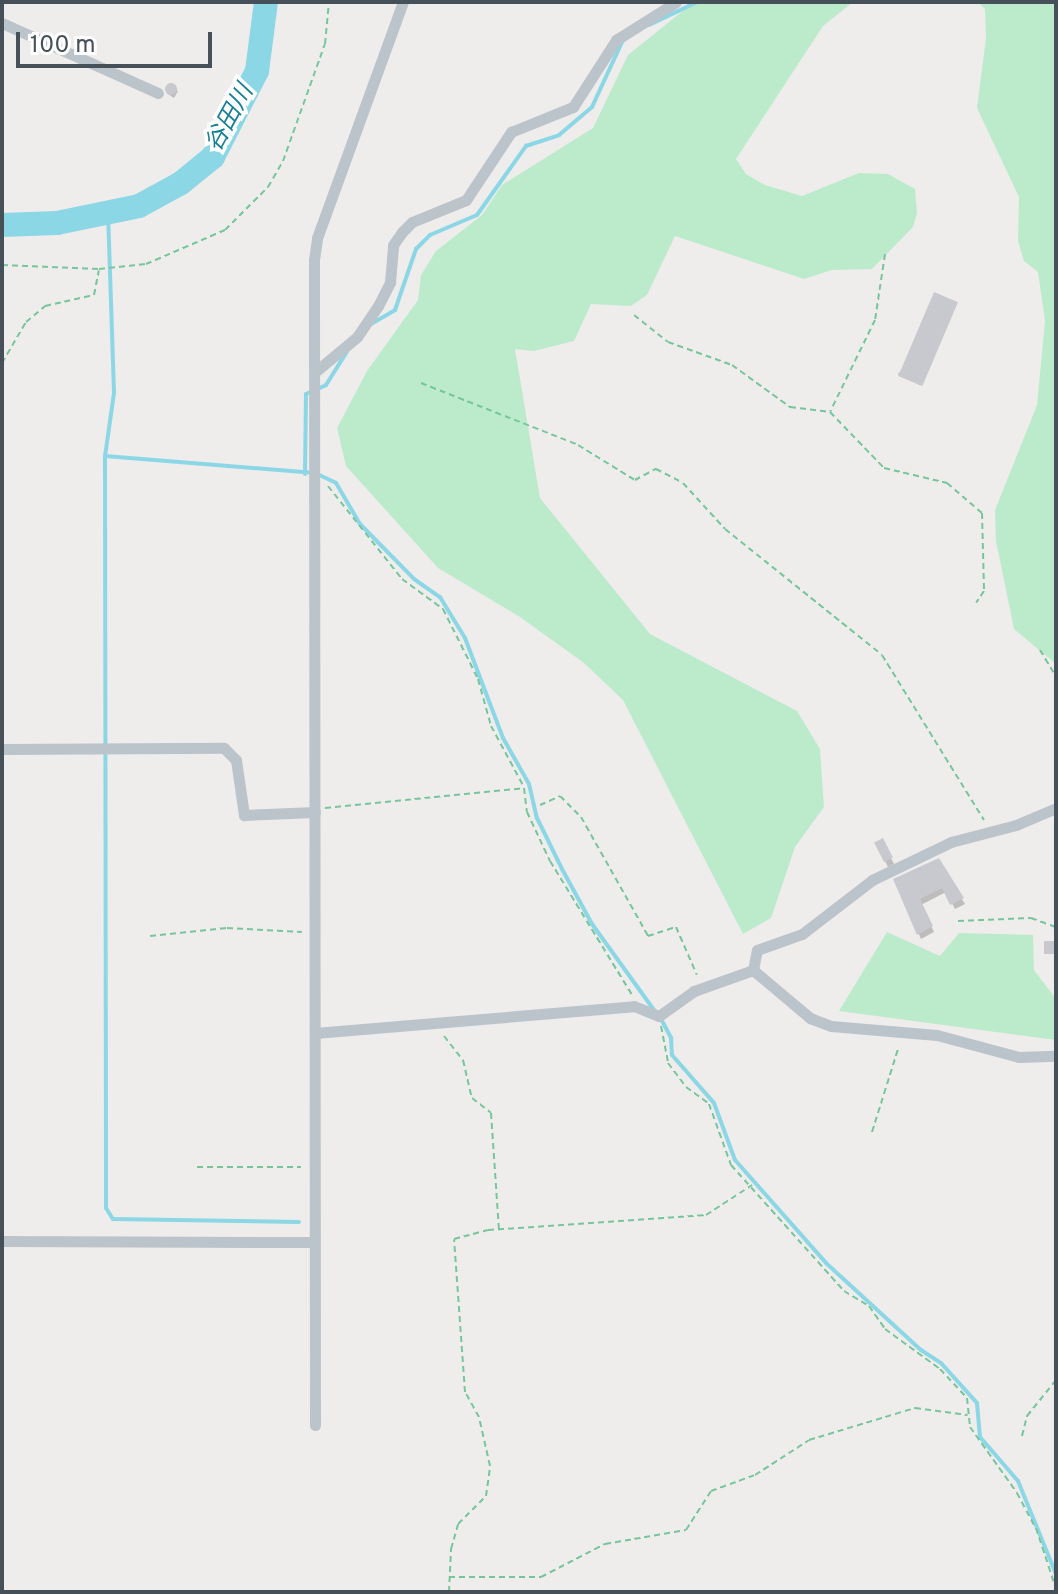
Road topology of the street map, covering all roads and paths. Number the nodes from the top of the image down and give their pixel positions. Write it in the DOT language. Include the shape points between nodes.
graph roads {
  1 [pos="329,2"];
  2 [pos="403,2"];
  3 [pos="676,2"];
  4 [pos="2,23"];
  5 [pos="158,93"];
  6 [pos="885,254"];
  7 [pos="2,265"];
  8 [pos="99,269"];
  9 [pos="634,315"];
  10 [pos="2,363"];
  11 [pos="315,372"];
  12 [pos="421,383"];
  13 [pos="830,412"];
  14 [pos="315,483"];
  15 [pos="976,603"];
  16 [pos="1040,650"];
  17 [pos="1056,677"];
  18 [pos="2,749"];
  19 [pos="524,788"];
  20 [pos="540,805"];
  21 [pos="1056,808"];
  22 [pos="315,812"];
  23 [pos="991,831"];
  24 [pos="958,921"];
  25 [pos="1056,927"];
  26 [pos="315,932"];
  27 [pos="150,936"];
  28 [pos="753,970"];
  29 [pos="702,987"];
  30 [pos="638,1006"];
  31 [pos="657,1016"];
  32 [pos="443,1023"];
  33 [pos="315,1033"];
  34 [pos="902,1033"];
  35 [pos="1056,1056"];
  36 [pos="872,1132"];
  37 [pos="314,1166"];
  38 [pos="197,1167"];
  39 [pos="753,1184"];
  40 [pos="499,1231"];
  41 [pos="2,1241"];
  42 [pos="313,1242"];
  43 [pos="1056,1380"];
  44 [pos="969,1416"];
  45 [pos="315,1425"];
  46 [pos="1022,1436"];
  47 [pos="449,1577"];
  48 [pos="1056,1589"];
  49 [pos="449,1592"];
  1 -- 8 [label="path" via="325,44 306,110 268,187 225,230 198,245 146,264"];
  2 -- 11 [label="street" via="317,238"];
  3 -- 11 [label="street" via="616,40 573,107 511,132 466,200 412,222 402,232 393,245 390,282 378,306 357,337"];
  4 -- 5 [label="street"];
  6 -- 13 [label="path" via="875,320"];
  7 -- 8 [label="path"];
  8 -- 10 [label="path" via="94,295 45,306 26,322"];
  9 -- 13 [label="path" via="668,342 732,365 790,407"];
  11 -- 14 [label="street"];
  12 -- 23 [label="path" via="578,445 635,480 656,469 683,483 725,529 882,655"];
  13 -- 15 [label="path" via="884,468 947,483 982,513 984,591"];
  14 -- 19 [label="path" via="333,490 402,579 443,609 478,679 489,722"];
  14 -- 22 [label="street"];
  16 -- 17 [label="path"];
  18 -- 22 [label="street" via="224,748 236,760 244,815"];
  19 -- 22 [label="path"];
  19 -- 30 [label="path" via="527,812 550,861"];
  20 -- 29 [label="path" via="560,796 581,817 648,936 678,929"];
  21 -- 23 [label="street"];
  22 -- 26 [label="street"];
  23 -- 28 [label="street" via="951,842 872,880 802,934 757,950"];
  24 -- 25 [label="path" via="1031,918"];
  26 -- 27 [label="path" via="227,928"];
  26 -- 33 [label="street"];
  28 -- 29 [label="street"];
  28 -- 34 [label="street" via="820,1023"];
  29 -- 31 [label="street"];
  30 -- 31 [label="street"];
  30 -- 32 [label="street"];
  31 -- 39 [label="path" via="668,1063 686,1087 709,1104 731,1165"];
  32 -- 33 [label="street"];
  32 -- 40 [label="path" via="445,1036 463,1060 472,1098 491,1113"];
  33 -- 37 [label="street"];
  34 -- 35 [label="street" via="945,1037 1007,1055"];
  34 -- 36 [label="path"];
  37 -- 38 [label="path"];
  37 -- 42 [label="street"];
  39 -- 40 [label="path" via="706,1215"];
  39 -- 44 [label="path" via="762,1202 844,1291 869,1306 885,1329 940,1369 967,1398"];
  40 -- 47 [label="path" via="454,1239 465,1392 479,1417 490,1466 486,1496 458,1524"];
  41 -- 42 [label="street"];
  42 -- 45 [label="street"];
  43 -- 46 [label="path" via="1027,1416"];
  44 -- 47 [label="path" via="915,1408 809,1440 755,1475 711,1491 686,1530 605,1544 541,1577"];
  44 -- 48 [label="path" via="970,1427 1001,1467 1036,1528"];
  47 -- 49 [label="path"];
}
